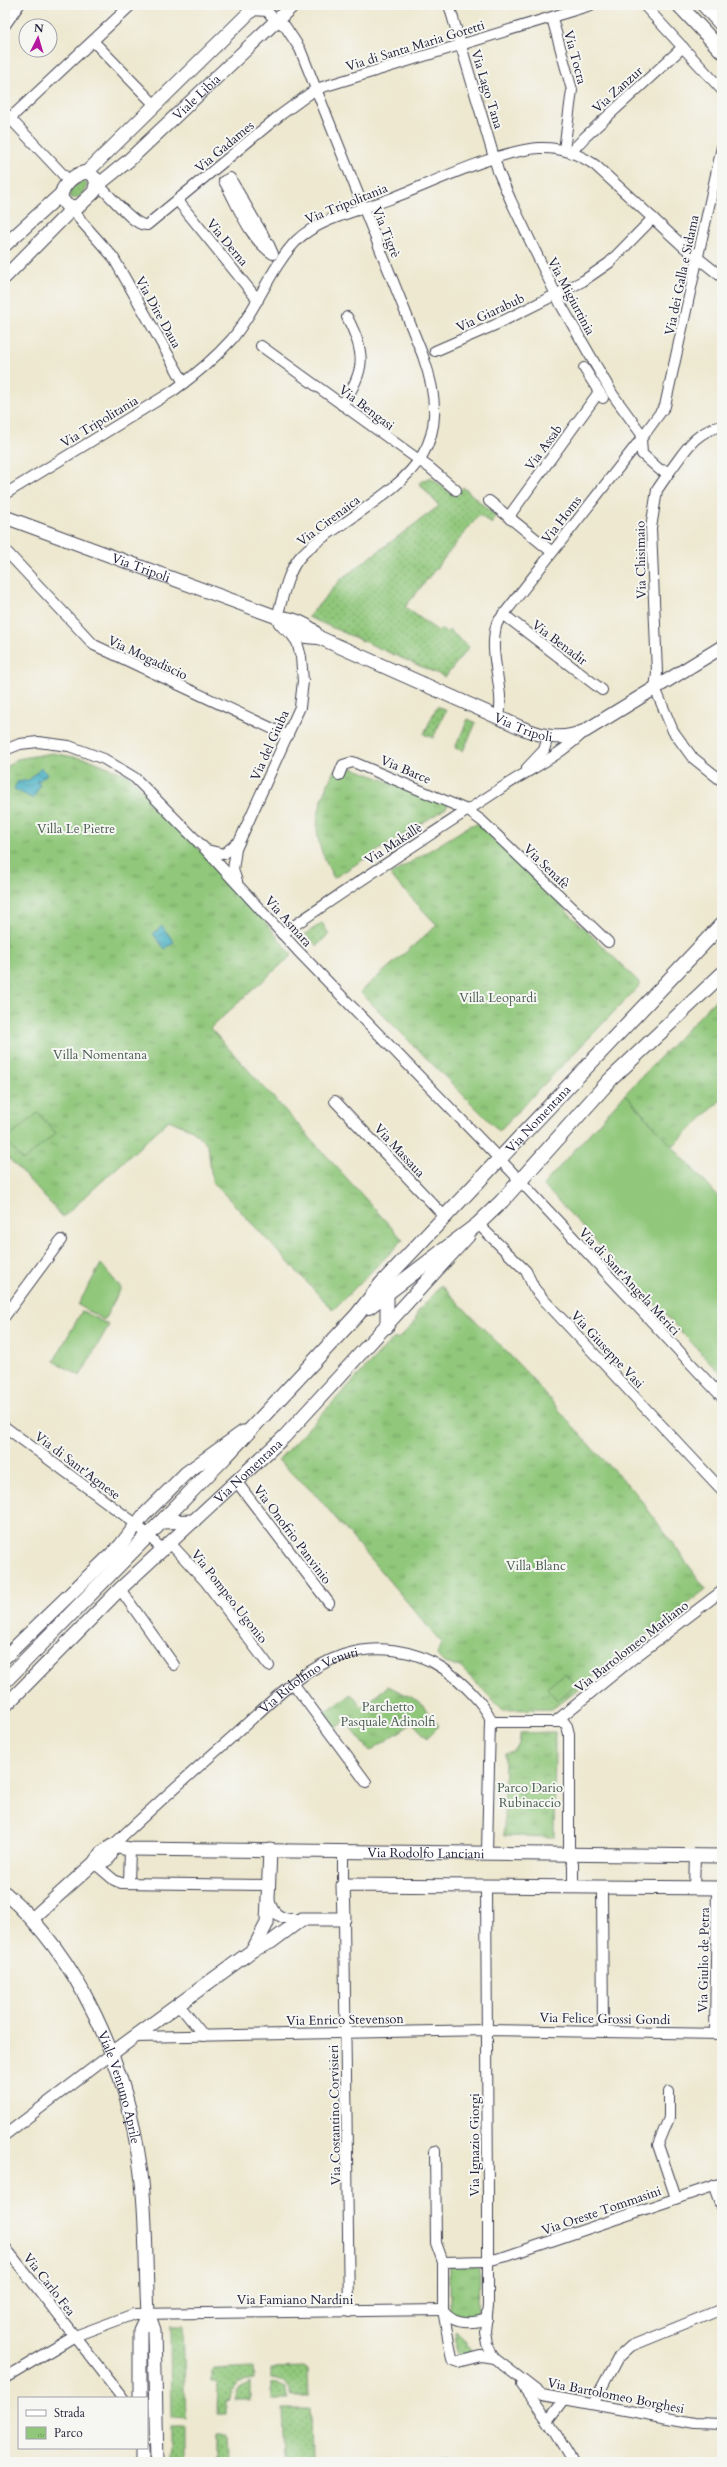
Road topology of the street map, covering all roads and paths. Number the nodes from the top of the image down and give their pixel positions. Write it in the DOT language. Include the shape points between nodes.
graph roads {
  1 [pos="19,5"];
  2 [pos="131,5"];
  3 [pos="270,5"];
  4 [pos="449,5"];
  5 [pos="591,5"];
  6 [pos="644,5"];
  7 [pos="679,5"];
  8 [pos="705,5"];
  9 [pos="255,8"];
  10 [pos="722,8"];
  11 [pos="284,13"];
  12 [pos="552,18"];
  13 [pos="5,25"];
  14 [pos="722,25"];
  15 [pos="93,40"];
  16 [pos="460,45"];
  17 [pos="683,48"];
  18 [pos="722,51"];
  19 [pos="316,89"];
  20 [pos="722,90"];
  21 [pos="154,104"];
  22 [pos="7,118"];
  23 [pos="722,147"];
  24 [pos="567,151"];
  25 [pos="495,158"];
  26 [pos="218,168"];
  27 [pos="87,172"];
  28 [pos="227,179"];
  29 [pos="69,180"];
  30 [pos="98,185"];
  31 [pos="61,194"];
  32 [pos="178,201"];
  33 [pos="73,208"];
  34 [pos="364,209"];
  35 [pos="653,218"];
  36 [pos="5,246"];
  37 [pos="698,257"];
  38 [pos="5,277"];
  39 [pos="722,277"];
  40 [pos="556,295"];
  41 [pos="258,300"];
  42 [pos="347,317"];
  43 [pos="261,346"];
  44 [pos="435,351"];
  45 [pos="584,368"];
  46 [pos="184,383"];
  47 [pos="342,405"];
  48 [pos="664,409"];
  49 [pos="722,426"];
  50 [pos="642,437"];
  51 [pos="419,462"];
  52 [pos="622,462"];
  53 [pos="670,471"];
  54 [pos="456,490"];
  55 [pos="657,490"];
  56 [pos="5,494"];
  57 [pos="488,501"];
  58 [pos="5,517"];
  59 [pos="510,519"];
  60 [pos="5,550"];
  61 [pos="552,552"];
  62 [pos="503,614"];
  63 [pos="277,617"];
  64 [pos="289,631"];
  65 [pos="318,637"];
  66 [pos="722,647"];
  67 [pos="655,654"];
  68 [pos="300,657"];
  69 [pos="676,675"];
  70 [pos="655,688"];
  71 [pos="602,690"];
  72 [pos="499,717"];
  73 [pos="585,731"];
  74 [pos="288,736"];
  75 [pos="548,737"];
  76 [pos="5,750"];
  77 [pos="340,775"];
  78 [pos="519,776"];
  79 [pos="722,781"];
  80 [pos="467,810"];
  81 [pos="240,840"];
  82 [pos="204,848"];
  83 [pos="239,886"];
  84 [pos="722,924"];
  85 [pos="282,934"];
  86 [pos="608,942"];
  87 [pos="722,974"];
  88 [pos="335,1101"];
  89 [pos="500,1160"];
  90 [pos="520,1181"];
  91 [pos="446,1218"];
  92 [pos="478,1224"];
  93 [pos="61,1240"];
  94 [pos="446,1262"];
  95 [pos="423,1268"];
  96 [pos="388,1294"];
  97 [pos="357,1315"];
  98 [pos="5,1316"];
  99 [pos="387,1327"];
  100 [pos="722,1397"];
  101 [pos="254,1424"];
  102 [pos="5,1427"];
  103 [pos="236,1481"];
  104 [pos="722,1490"];
  105 [pos="150,1509"];
  106 [pos="194,1521"];
  107 [pos="162,1522"];
  108 [pos="136,1524"];
  109 [pos="149,1536"];
  110 [pos="166,1546"];
  111 [pos="120,1589"];
  112 [pos="722,1591"];
  113 [pos="329,1603"];
  114 [pos="5,1657"];
  115 [pos="174,1665"];
  116 [pos="269,1666"];
  117 [pos="5,1681"];
  118 [pos="293,1683"];
  119 [pos="5,1706"];
  120 [pos="491,1720"];
  121 [pos="556,1721"];
  122 [pos="366,1782"];
  123 [pos="112,1846"];
  124 [pos="130,1849"];
  125 [pos="270,1850"];
  126 [pos="343,1851"];
  127 [pos="487,1852"];
  128 [pos="569,1854"];
  129 [pos="695,1855"];
  130 [pos="722,1856"];
  131 [pos="94,1863"];
  132 [pos="129,1883"];
  133 [pos="344,1886"];
  134 [pos="486,1888"];
  135 [pos="573,1888"];
  136 [pos="602,1888"];
  137 [pos="694,1888"];
  138 [pos="719,1888"];
  139 [pos="269,1891"];
  140 [pos="5,1893"];
  141 [pos="32,1919"];
  142 [pos="344,1919"];
  143 [pos="302,1920"];
  144 [pos="253,1950"];
  145 [pos="179,2005"];
  146 [pos="487,2030"];
  147 [pos="346,2032"];
  148 [pos="603,2032"];
  149 [pos="719,2033"];
  150 [pos="204,2036"];
  151 [pos="136,2037"];
  152 [pos="111,2054"];
  153 [pos="669,2092"];
  154 [pos="5,2135"];
  155 [pos="435,2151"];
  156 [pos="718,2184"];
  157 [pos="676,2198"];
  158 [pos="722,2207"];
  159 [pos="5,2248"];
  160 [pos="487,2261"];
  161 [pos="443,2262"];
  162 [pos="722,2309"];
  163 [pos="443,2310"];
  164 [pos="349,2312"];
  165 [pos="148,2313"];
  166 [pos="487,2319"];
  167 [pos="75,2336"];
  168 [pos="494,2358"];
  169 [pos="514,2376"];
  170 [pos="5,2378"];
  171 [pos="122,2397"];
  172 [pos="140,2397"];
  173 [pos="564,2400"];
  174 [pos="593,2404"];
  175 [pos="548,2421"];
  176 [pos="722,2424"];
  177 [pos="142,2449"];
  178 [pos="142,2462"];
  179 [pos="157,2462"];
  180 [pos="573,2462"];
  1 -- 13 [label="street"];
  2 -- 15 [label="street"];
  3 -- 11 [label="street" via="274,10"];
  4 -- 16 [label="street, Via Lago Tana"];
  5 -- 12 [label="street, Via di Santa Maria Goretti"];
  6 -- 17 [label="street"];
  7 -- 18 [label="main road"];
  8 -- 10 [label="main road"];
  8 -- 14 [label="main road"];
  9 -- 11 [label="street"];
  9 -- 21 [label="street, Viale Libia"];
  11 -- 19 [label="street, Via Tigrè" via="285,26 296,42"];
  11 -- 30 [label="street, Viale Libia" via="128,161"];
  12 -- 16 [label="street, Via di Santa Maria Goretti"];
  12 -- 24 [label="street, Via Tocra" via="572,90"];
  15 -- 21 [label="street"];
  15 -- 22 [label="street"];
  16 -- 19 [label="street, Via di Santa Maria Goretti"];
  16 -- 25 [label="street, Via Lago Tana"];
  17 -- 20 [label="street"];
  17 -- 24 [label="street, Via Zanzur"];
  19 -- 26 [label="street, Via Gadames" via="279,116"];
  19 -- 34 [label="street, Via Tigrè"];
  21 -- 27 [label="street, Viale Libia"];
  22 -- 29 [label="street"];
  23 -- 37 [label="street, Via dei Galla e Sidama"];
  24 -- 25 [label="street, Via Tripolitania" via="530,149"];
  24 -- 35 [label="street, Via Tripolitania" via="596,165"];
  25 -- 34 [label="street, Via Tripolitania"];
  25 -- 40 [label="street, Via Migiurtinia" via="511,201"];
  26 -- 28 [label="street"];
  26 -- 32 [label="street, Via Gadames"];
  27 -- 29 [label="street"];
  27 -- 30 [label="street" via="94,176"];
  28 -- 28 [label="street" via="260,243 273,254"];
  29 -- 31 [label="street"];
  30 -- 32 [label="street, Via Gadames" via="136,222 143,225 149,224"];
  30 -- 33 [label="street" via="87,200"];
  31 -- 33 [label="street" via="64,203"];
  31 -- 36 [label="street"];
  32 -- 41 [label="street, Via Derna"];
  33 -- 38 [label="street"];
  33 -- 46 [label="street, Via Dire Daua" via="81,221 111,253"];
  34 -- 41 [label="street, Via Tripolitania" via="332,220 301,237 290,248"];
  34 -- 51 [label="street, Via Tigrè" via="432,384 434,420 428,444"];
  35 -- 37 [label="street, Via Tripolitania"];
  35 -- 40 [label="street, Via Giarabub" via="609,263"];
  37 -- 39 [label="street, Via Tripolitania"];
  37 -- 48 [label="street, Via dei Galla e Sidama"];
  40 -- 44 [label="street, Via Giarabub"];
  40 -- 50 [label="street, Via Migiurtinia" via="613,395"];
  41 -- 46 [label="street, Via Tripolitania" via="232,338"];
  42 -- 47 [label="street" via="361,350 362,367 357,382"];
  43 -- 47 [label="street, Via Bengasi"];
  45 -- 59 [label="street, Via Assab" via="601,395 512,512"];
  46 -- 56 [label="street, Via Tripolitania"];
  47 -- 51 [label="street, Via Bengasi"];
  48 -- 50 [label="street, Via Homs"];
  49 -- 53 [label="street, Via Chisimaio" via="700,434"];
  50 -- 52 [label="street, Via Homs"];
  50 -- 53 [label="street" via="640,448 643,456 660,470"];
  51 -- 54 [label="street, Via Bengasi"];
  51 -- 63 [label="street, Via Cirenaica" via="393,489 318,541 300,557"];
  52 -- 55 [label="street" via="635,458 654,473 658,479"];
  52 -- 61 [label="street, Via Homs"];
  53 -- 55 [label="street, Via Chisimaio"];
  55 -- 67 [label="street, Via Chisimaio" via="652,512 650,552"];
  57 -- 59 [label="street"];
  58 -- 63 [label="street, Via Tripoli"];
  59 -- 61 [label="street"];
  60 -- 74 [label="street, Via Mogadiscio" via="94,645"];
  61 -- 62 [label="street, Via Homs"];
  62 -- 71 [label="street, Via Benadir"];
  62 -- 72 [label="street, Via Homs" via="496,625 494,644 495,666 502,701"];
  63 -- 64 [label="street, Via Tripoli"];
  63 -- 65 [label="street, Via Tripoli" via="302,624"];
  64 -- 65 [label="street, Via Tripoli" via="299,636"];
  64 -- 68 [label="street, Via del Giuba" via="297,642"];
  65 -- 68 [label="street" via="305,646"];
  65 -- 72 [label="street, Via Tripoli"];
  66 -- 69 [label="street, Via Tripoli"];
  67 -- 69 [label="street, Via Chisimaio" via="662,670"];
  67 -- 70 [label="street, Via Chisimaio"];
  68 -- 74 [label="street, Via del Giuba" via="302,696"];
  69 -- 70 [label="street, Via Tripoli"];
  70 -- 73 [label="street, Via Tripoli"];
  70 -- 79 [label="street" via="682,745"];
  72 -- 75 [label="street, Via Tripoli"];
  73 -- 75 [label="street, Via Tripoli" via="570,736"];
  73 -- 78 [label="street, Via Makallè" via="555,756"];
  74 -- 81 [label="street, Via del Giuba"];
  75 -- 78 [label="street, Via Makallè" via="544,750"];
  76 -- 82 [label="street, Via Asmara" via="20,744 46,742 76,748 104,759 135,778"];
  77 -- 80 [label="street, Via Barce" via="343,765 354,762"];
  78 -- 80 [label="street, Via Makallè"];
  80 -- 85 [label="street, Via Makallè"];
  80 -- 86 [label="street, Via Senafè" via="482,821"];
  81 -- 82 [label="street, Via del Giuba" via="224,854"];
  81 -- 83 [label="street, Via del Giuba" via="233,866"];
  82 -- 83 [label="street, Via Asmara"];
  83 -- 85 [label="street, Via Asmara"];
  84 -- 89 [label="main road, Via Nomentana"];
  85 -- 89 [label="street, Via Asmara"];
  87 -- 90 [label="main road, Via Nomentana" via="611,1080"];
  88 -- 91 [label="street, Via Massaua"];
  89 -- 90 [label="street, Via Asmara"];
  89 -- 91 [label="main road, Via Nomentana"];
  90 -- 92 [label="main road, Via Nomentana"];
  90 -- 100 [label="street, Via di Sant'Angela Merici"];
  91 -- 97 [label="main road, Via Nomentana" via="382,1283"];
  92 -- 94 [label="street, Via Nomentana"];
  92 -- 95 [label="main road, Via Nomentana"];
  92 -- 104 [label="street, Via Giuseppe Vasi" via="524,1269 544,1300"];
  93 -- 98 [label="street"];
  94 -- 95 [label="street"];
  94 -- 99 [label="street, Via Nomentana"];
  95 -- 96 [label="main road, Via Nomentana"];
  96 -- 97 [label="main road, Via Nomentana"];
  96 -- 99 [label="street"];
  97 -- 101 [label="main road, Via Nomentana"];
  99 -- 103 [label="street, Via Nomentana" via="284,1437"];
  101 -- 105 [label="street, Via Nomentana" via="186,1473"];
  101 -- 107 [label="main road, Via Nomentana"];
  102 -- 108 [label="street, Via di Sant'Agnese"];
  103 -- 106 [label="street, Via Nomentana"];
  103 -- 113 [label="street, Via Onofrio Panvinio"];
  105 -- 107 [label="street"];
  105 -- 108 [label="street, Via Nomentana"];
  106 -- 107 [label="street"];
  106 -- 110 [label="street, Via Nomentana"];
  107 -- 109 [label="main road, Via Nomentana"];
  108 -- 109 [label="street, Via di Sant'Agnese"];
  108 -- 114 [label="street, Via Nomentana" via="120,1546"];
  109 -- 110 [label="street, Via Pompeo Ugonio"];
  109 -- 117 [label="main road, Via Nomentana"];
  110 -- 111 [label="street, Via Nomentana"];
  110 -- 116 [label="street, Via Pompeo Ugonio" via="205,1581"];
  111 -- 115 [label="street"];
  111 -- 119 [label="street, Via Nomentana"];
  112 -- 121 [label="street, Via Bartolomeo Marliano"];
  118 -- 120 [label="street, Via Ridolfino Venuti" via="342,1655 366,1650 397,1651 425,1658 446,1671 469,1692"];
  118 -- 122 [label="street"];
  118 -- 123 [label="street, Via Ridolfino Venuti"];
  120 -- 121 [label="street"];
  120 -- 127 [label="street" via="488,1726"];
  121 -- 128 [label="street" via="566,1724 569,1734"];
  123 -- 124 [label="street, Via Rodolfo Lanciani"];
  123 -- 131 [label="street"];
  124 -- 125 [label="street, Via Rodolfo Lanciani"];
  124 -- 132 [label="street"];
  125 -- 126 [label="street, Via Rodolfo Lanciani"];
  125 -- 139 [label="street"];
  126 -- 127 [label="street, Via Rodolfo Lanciani"];
  126 -- 133 [label="street"];
  127 -- 128 [label="street, Via Rodolfo Lanciani"];
  128 -- 129 [label="street, Via Rodolfo Lanciani"];
  128 -- 135 [label="street" via="573,1864"];
  129 -- 130 [label="street, Via Rodolfo Lanciani"];
  129 -- 137 [label="street"];
  131 -- 132 [label="street" via="114,1880"];
  131 -- 141 [label="street"];
  132 -- 139 [label="street"];
  133 -- 134 [label="street"];
  133 -- 142 [label="street"];
  134 -- 135 [label="street"];
  134 -- 146 [label="street, Via Ignazio Giorgi"];
  135 -- 136 [label="street"];
  136 -- 137 [label="street"];
  136 -- 148 [label="street"];
  137 -- 138 [label="street"];
  138 -- 149 [label="street, Via Giulio de Petra"];
  139 -- 143 [label="street" via="272,1909 277,1915 287,1920"];
  139 -- 144 [label="street" via="266,1928"];
  140 -- 141 [label="street, Viale Ventuno Aprile"];
  141 -- 152 [label="street, Viale Ventuno Aprile" via="56,1948 79,1984"];
  142 -- 143 [label="street"];
  142 -- 147 [label="street, Via Costantino Corvisieri"];
  143 -- 144 [label="street" via="271,1942"];
  144 -- 145 [label="street"];
  145 -- 150 [label="street"];
  145 -- 151 [label="street"];
  146 -- 147 [label="street, Via Enrico Stevenson"];
  146 -- 148 [label="street, Via Felice Grossi Gondi"];
  146 -- 160 [label="street, Via Ignazio Giorgi"];
  147 -- 150 [label="street, Via Enrico Stevenson"];
  147 -- 164 [label="street, Via Costantino Corvisieri"];
  148 -- 149 [label="street, Via Felice Grossi Gondi"];
  150 -- 151 [label="street, Via Enrico Stevenson"];
  151 -- 152 [label="street"];
  152 -- 154 [label="street"];
  152 -- 165 [label="street, Viale Ventuno Aprile" via="128,2104 140,2160"];
  153 -- 157 [label="street" via="670,2118 658,2145"];
  155 -- 161 [label="street" via="436,2244"];
  156 -- 157 [label="street, Via Oreste Tommasini"];
  156 -- 158 [label="street"];
  157 -- 160 [label="street, Via Oreste Tommasini"];
  159 -- 167 [label="street, Via Carlo Fea"];
  160 -- 161 [label="street, Via Oreste Tommasini"];
  160 -- 166 [label="street, Via Ignazio Giorgi"];
  161 -- 163 [label="street"];
  162 -- 174 [label="street" via="632,2346 617,2359"];
  163 -- 164 [label="street, Via Famiano Nardini"];
  163 -- 166 [label="street" via="449,2318 457,2321 475,2322"];
  163 -- 168 [label="street" via="451,2354 455,2361 462,2362 481,2356"];
  164 -- 165 [label="street, Via Famiano Nardini"];
  165 -- 167 [label="street, Via Famiano Nardini" via="123,2317"];
  165 -- 172 [label="street, Viale Ventuno Aprile" via="140,2330"];
  165 -- 179 [label="street, Viale Ventuno Aprile" via="154,2330"];
  166 -- 168 [label="street, Via Ignazio Giorgi" via="485,2336"];
  167 -- 170 [label="street, Via Famiano Nardini"];
  167 -- 171 [label="street, Via Carlo Fea"];
  168 -- 169 [label="street, Via Bartolomeo Borghesi"];
  169 -- 173 [label="street, Via Bartolomeo Borghesi" via="539,2394"];
  169 -- 175 [label="street"];
  173 -- 174 [label="street, Via Bartolomeo Borghesi"];
  173 -- 175 [label="street"];
  174 -- 176 [label="street, Via Bartolomeo Borghesi" via="695,2423"];
  175 -- 180 [label="street"];
  177 -- 178 [label="street"];
}
